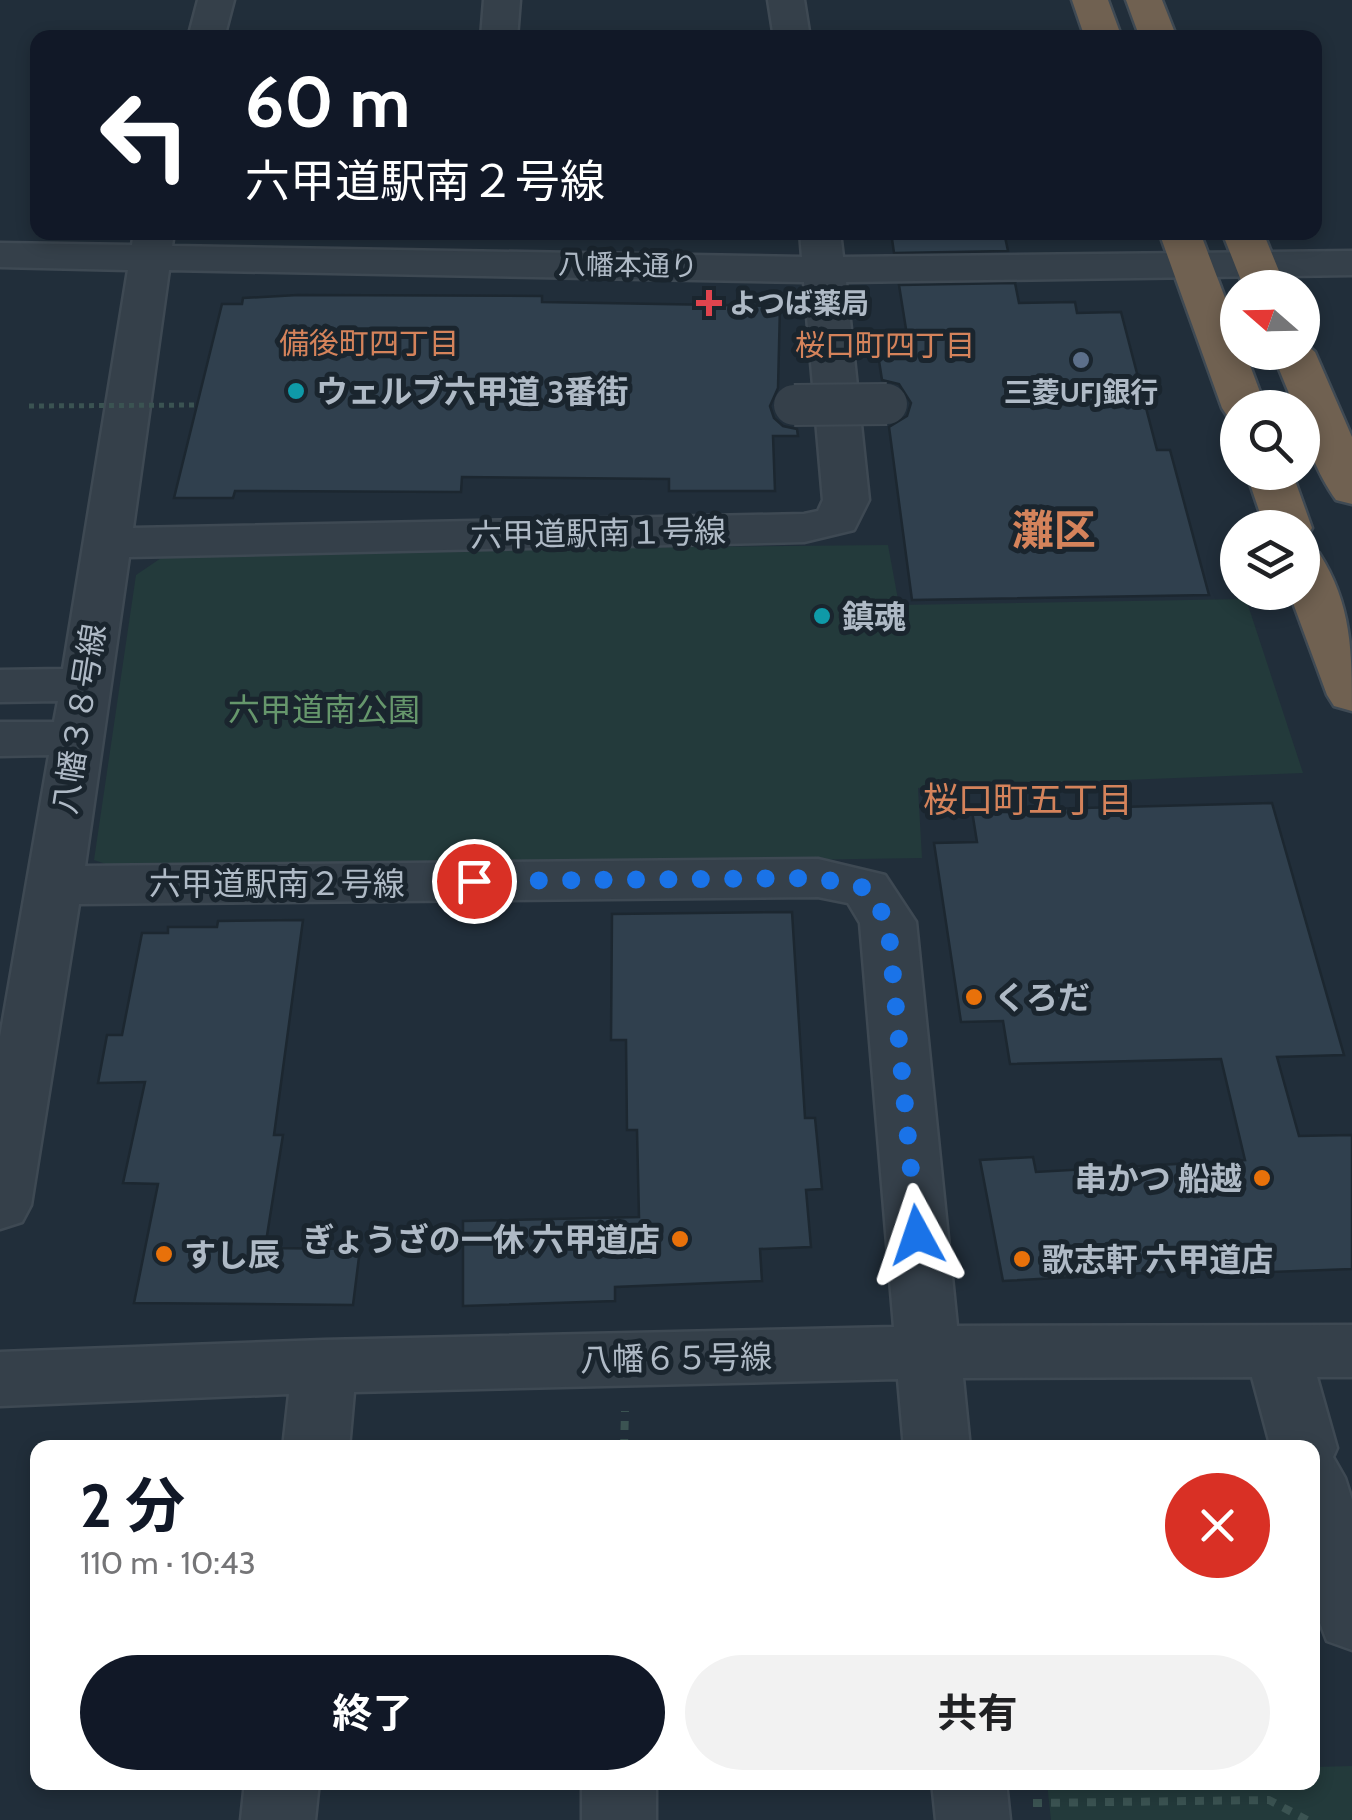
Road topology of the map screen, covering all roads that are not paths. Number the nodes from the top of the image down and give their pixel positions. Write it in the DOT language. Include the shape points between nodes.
graph roads {
  1 [pos="216,0"];
  2 [pos="502,0"];
  3 [pos="786,0"];
  4 [pos="1090,0"];
  5 [pos="1144,0"];
  6 [pos="208,30"];
  7 [pos="500,30"];
  8 [pos="791,30"];
  9 [pos="1101,30"];
  10 [pos="1157,30"];
  11 [pos="151,245"];
  12 [pos="483,247"];
  13 [pos="1185,250"];
  14 [pos="823,251"];
  15 [pos="0,255"];
  16 [pos="1254,261"];
  17 [pos="1352,263"];
  18 [pos="1301,370"];
  19 [pos="1237,390"];
  20 [pos="886,404"];
  21 [pos="794,405"];
  22 [pos="1352,490"];
  23 [pos="106,544"];
  24 [pos="1320,610"];
  25 [pos="84,685"];
  26 [pos="0,686"];
  27 [pos="1352,696"];
  28 [pos="75,738"];
  29 [pos="0,739"];
  30 [pos="55,885"];
  31 [pos="0,1205"];
  32 [pos="1352,1351"];
  33 [pos="928,1352"];
  34 [pos="1278,1354"];
  35 [pos="324,1366"];
  36 [pos="0,1379"];
  37 [pos="317,1440"];
  38 [pos="937,1440"];
  39 [pos="1302,1440"];
  40 [pos="1320,1506"];
  41 [pos="1352,1619"];
  42 [pos="281,1790"];
  43 [pos="619,1790"];
  44 [pos="278,1820"];
  45 [pos="618,1820"];
  1 -- 6 [label="street"];
  2 -- 7 [label="street"];
  3 -- 8 [label="street"];
  4 -- 9 [label="highway"];
  5 -- 10 [label="highway"];
  11 -- 12 [label="street, 八幡本通り"];
  11 -- 15 [label="street, 八幡本通り"];
  11 -- 23 [label="street, 八幡３８号線"];
  12 -- 14 [label="street, 八幡本通り"];
  13 -- 14 [label="street, 八幡本通り"];
  13 -- 16 [label="street, 八幡本通り"];
  13 -- 19 [label="highway"];
  14 -- 23 [label="street, 六甲道駅南１号線" via="846,500 836,520 804,528"];
  16 -- 17 [label="street, 八幡本通り"];
  18 -- 22 [label="highway"];
  20 -- 21 [label="street, bridge"];
  23 -- 25 [label="street, 八幡３８号線"];
  24 -- 27 [label="highway"];
  25 -- 26 [label="street"];
  25 -- 28 [label="street, 八幡３８号線"];
  28 -- 29 [label="street"];
  28 -- 30 [label="street, 八幡３８号線"];
  30 -- 31 [label="street, 八幡３８号線"];
  30 -- 33 [label="street, 六甲道駅南２号線" via="818,878 866,888 888,922"];
  32 -- 34 [label="street, 八幡６５号線"];
  33 -- 34 [label="street, 八幡６５号線"];
  33 -- 35 [label="street, 八幡６５号線"];
  33 -- 38 [label="street, 六甲道駅南２号線"];
  34 -- 39 [label="street"];
  35 -- 36 [label="street, 八幡６５号線"];
  35 -- 37 [label="street"];
  40 -- 41 [label="street"];
  42 -- 44 [label="street"];
  43 -- 45 [label="street"];
}
